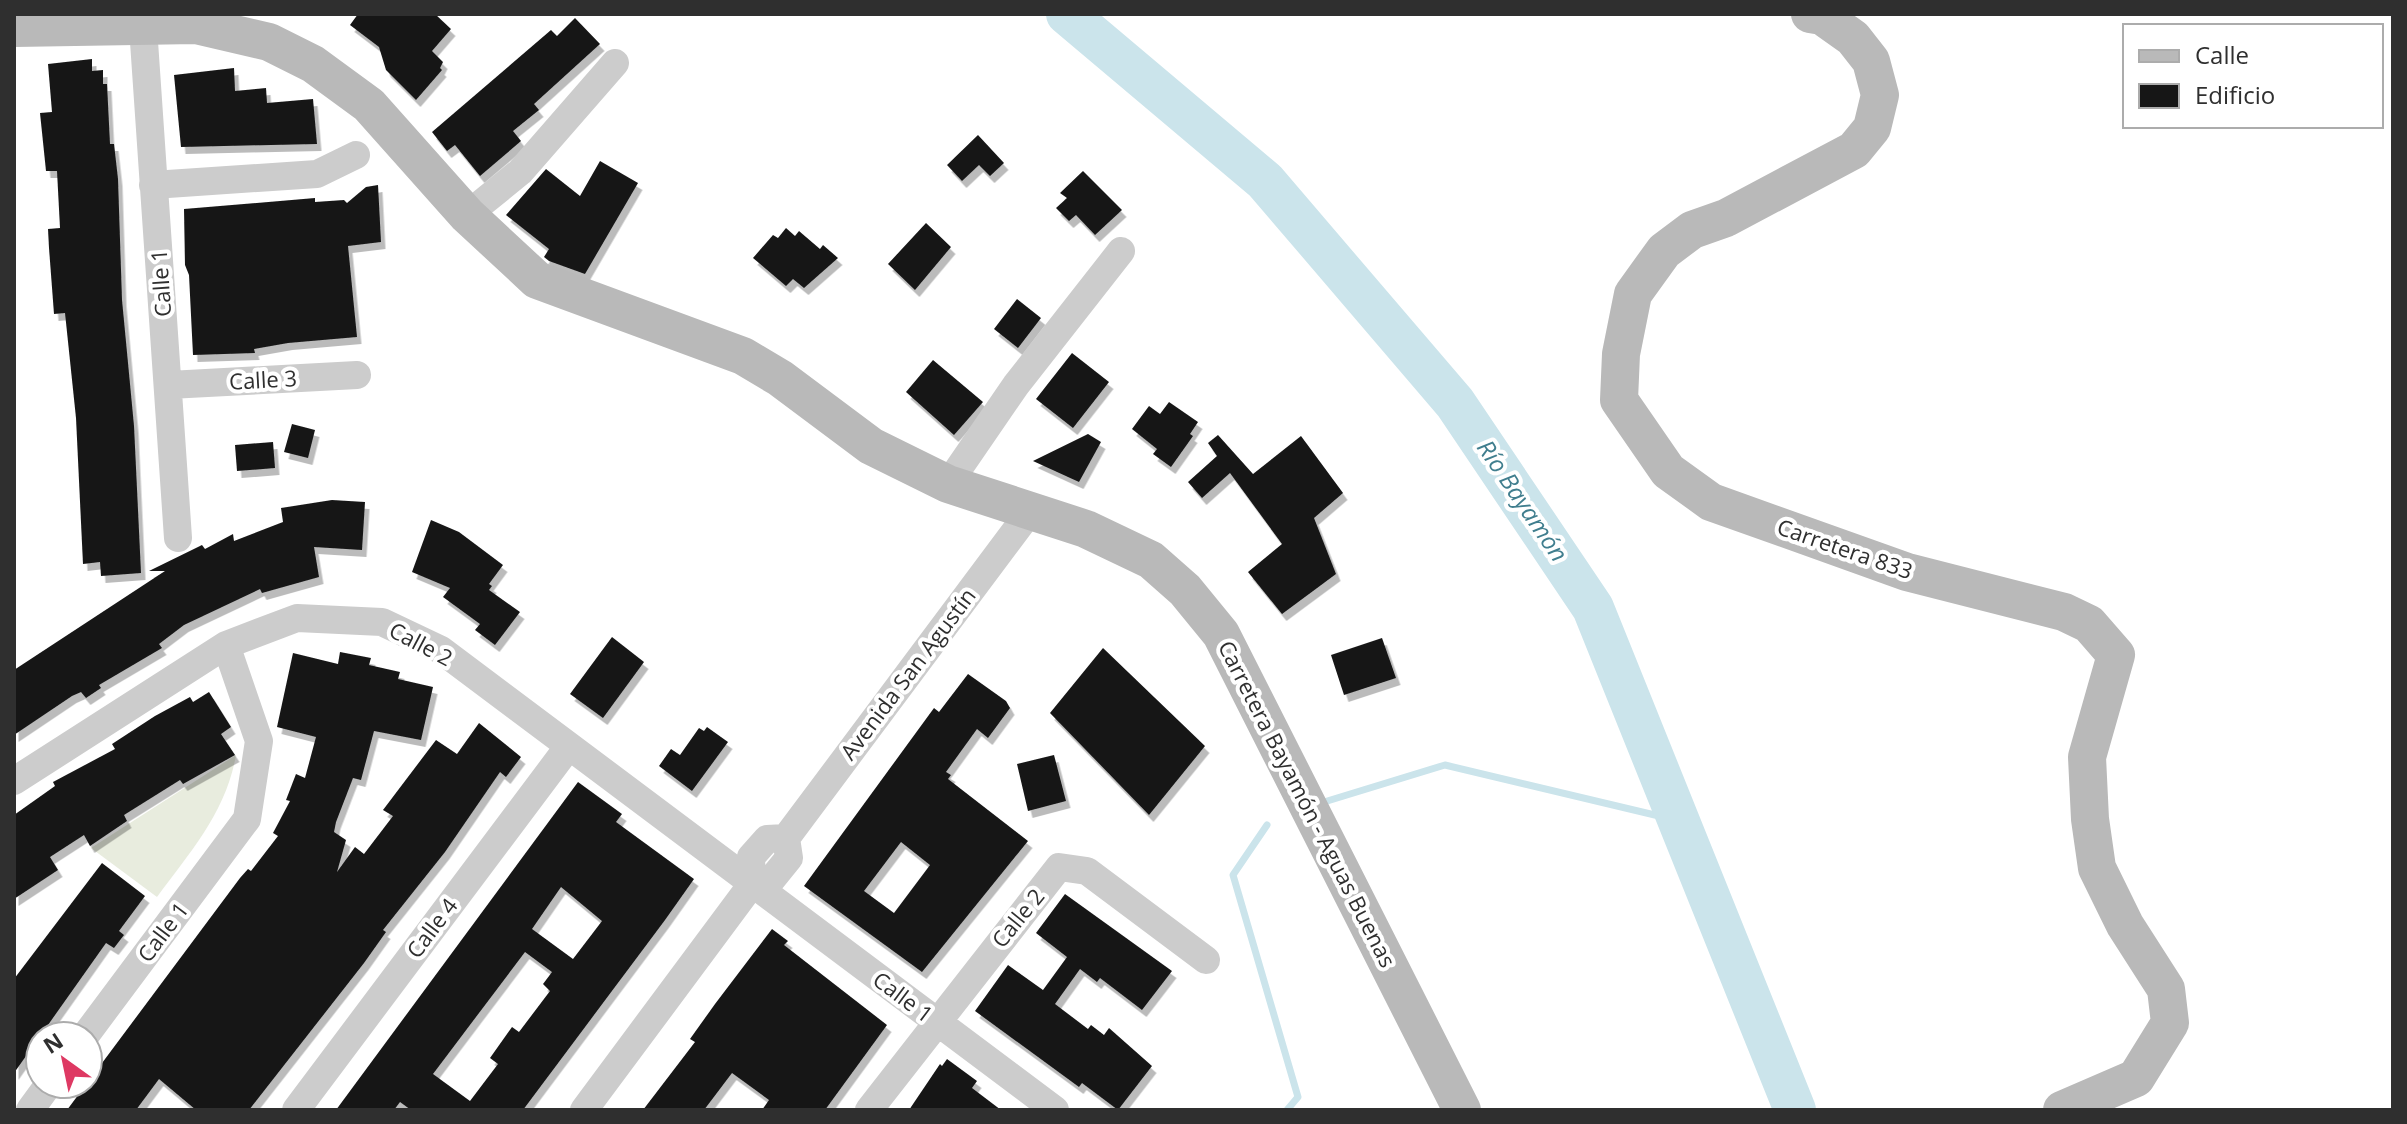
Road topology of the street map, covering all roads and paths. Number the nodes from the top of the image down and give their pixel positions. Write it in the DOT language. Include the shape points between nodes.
graph roads {
  1 [pos="1810,14"];
  2 [pos="143,27"];
  3 [pos="14,28"];
  4 [pos="615,63"];
  5 [pos="356,155"];
  6 [pos="153,185"];
  7 [pos="467,215"];
  8 [pos="1121,251"];
  9 [pos="357,375"];
  10 [pos="169,385"];
  11 [pos="948,484"];
  12 [pos="1031,510"];
  13 [pos="178,538"];
  14 [pos="226,645"];
  15 [pos="569,746"];
  16 [pos="14,781"];
  17 [pos="752,884"];
  18 [pos="1206,960"];
  19 [pos="97,1020"];
  20 [pos="935,1021"];
  21 [pos="296,1110"];
  22 [pos="584,1110"];
  23 [pos="869,1110"];
  24 [pos="1055,1110"];
  25 [pos="1462,1110"];
  26 [pos="2062,1110"];
  1 -- 26 [label="street, Carretera 833" via="1822,16 1853,38 1871,61 1880,95 1872,128 1854,150 1726,218 1692,230 1664,251 1633,294 1621,354 1619,400 1668,471 1711,502 1907,572 2064,612 2089,624 2116,655 2087,757 2097,868 2166,989 2170,1023 2136,1078"];
  2 -- 3 [label="street, Carretera Bayamón - Aguas Buenas"];
  2 -- 6 [label="street, Calle 1"];
  2 -- 7 [label="street, Carretera Bayamón - Aguas Buenas" via="196,25 232,32 269,42 313,64 369,105"];
  4 -- 7 [label="street" via="520,172"];
  5 -- 6 [label="street" via="317,174"];
  6 -- 10 [label="street, Calle 1"];
  7 -- 11 [label="street, Carretera Bayamón - Aguas Buenas" via="537,280 743,356 871,446"];
  8 -- 11 [label="street" via="1016,385"];
  9 -- 10 [label="street, Calle 3"];
  10 -- 13 [label="street, Calle 1"];
  11 -- 12 [label="street, Carretera Bayamón - Aguas Buenas"];
  12 -- 17 [label="street, Avenida San Agustín" via="786,838 789,858 772,879"];
  12 -- 25 [label="street, Carretera Bayamón - Aguas Buenas" via="1151,560 1185,590 1221,634"];
  14 -- 15 [label="street, Calle 2" via="297,618 382,622 441,650"];
  14 -- 16 [label="street, Calle 2"];
  14 -- 19 [label="street, Calle 1" via="259,741 247,819"];
  15 -- 17 [label="street, Calle 2"];
  15 -- 21 [label="street, Calle 4"];
  17 -- 20 [label="street, Calle 1"];
  17 -- 22 [label="street, Avenida San Agustín"];
  18 -- 20 [label="street, Calle 2" via="1087,871 1059,867"];
  20 -- 23 [label="street, Calle 2"];
  20 -- 24 [label="street, Calle 1"];
}
